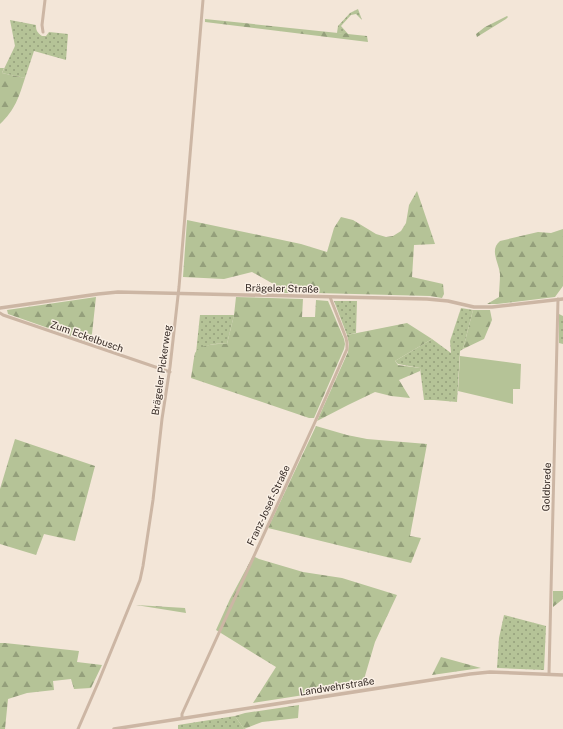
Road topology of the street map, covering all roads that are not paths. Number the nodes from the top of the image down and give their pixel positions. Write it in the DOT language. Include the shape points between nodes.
graph roads {
  1 [pos="45,0"];
  2 [pos="202,0"];
  3 [pos="43,32"];
  4 [pos="178,293"];
  5 [pos="330,297"];
  6 [pos="558,299"];
  7 [pos="563,299"];
  8 [pos="0,308"];
  9 [pos="0,313"];
  10 [pos="170,372"];
  11 [pos="549,674"];
  12 [pos="563,675"];
  13 [pos="182,718"];
  14 [pos="78,729"];
  15 [pos="114,729"];
  1 -- 3 [label="street"];
  2 -- 4 [label="street, Brägeler Pickerweg"];
  4 -- 5 [label="street, Brägeler Straße"];
  4 -- 8 [label="street, Brägeler Straße" via="108,292"];
  4 -- 10 [label="street, Brägeler Pickerweg"];
  5 -- 6 [label="street, Brägeler Straße" via="428,299 474,307 496,307"];
  5 -- 13 [label="street, Franz-Josef-Straße" via="346,338 347,349"];
  6 -- 7 [label="street, Brägeler Straße"];
  6 -- 11 [label="street, Goldbrede"];
  9 -- 10 [label="street, Zum Eckelbusch"];
  10 -- 14 [label="street, Brägeler Pickerweg" via="140,580"];
  11 -- 12 [label="street, Landwehrstraße"];
  11 -- 13 [label="street, Landwehrstraße" via="470,674"];
  13 -- 15 [label="street, Landwehrstraße"];
}
